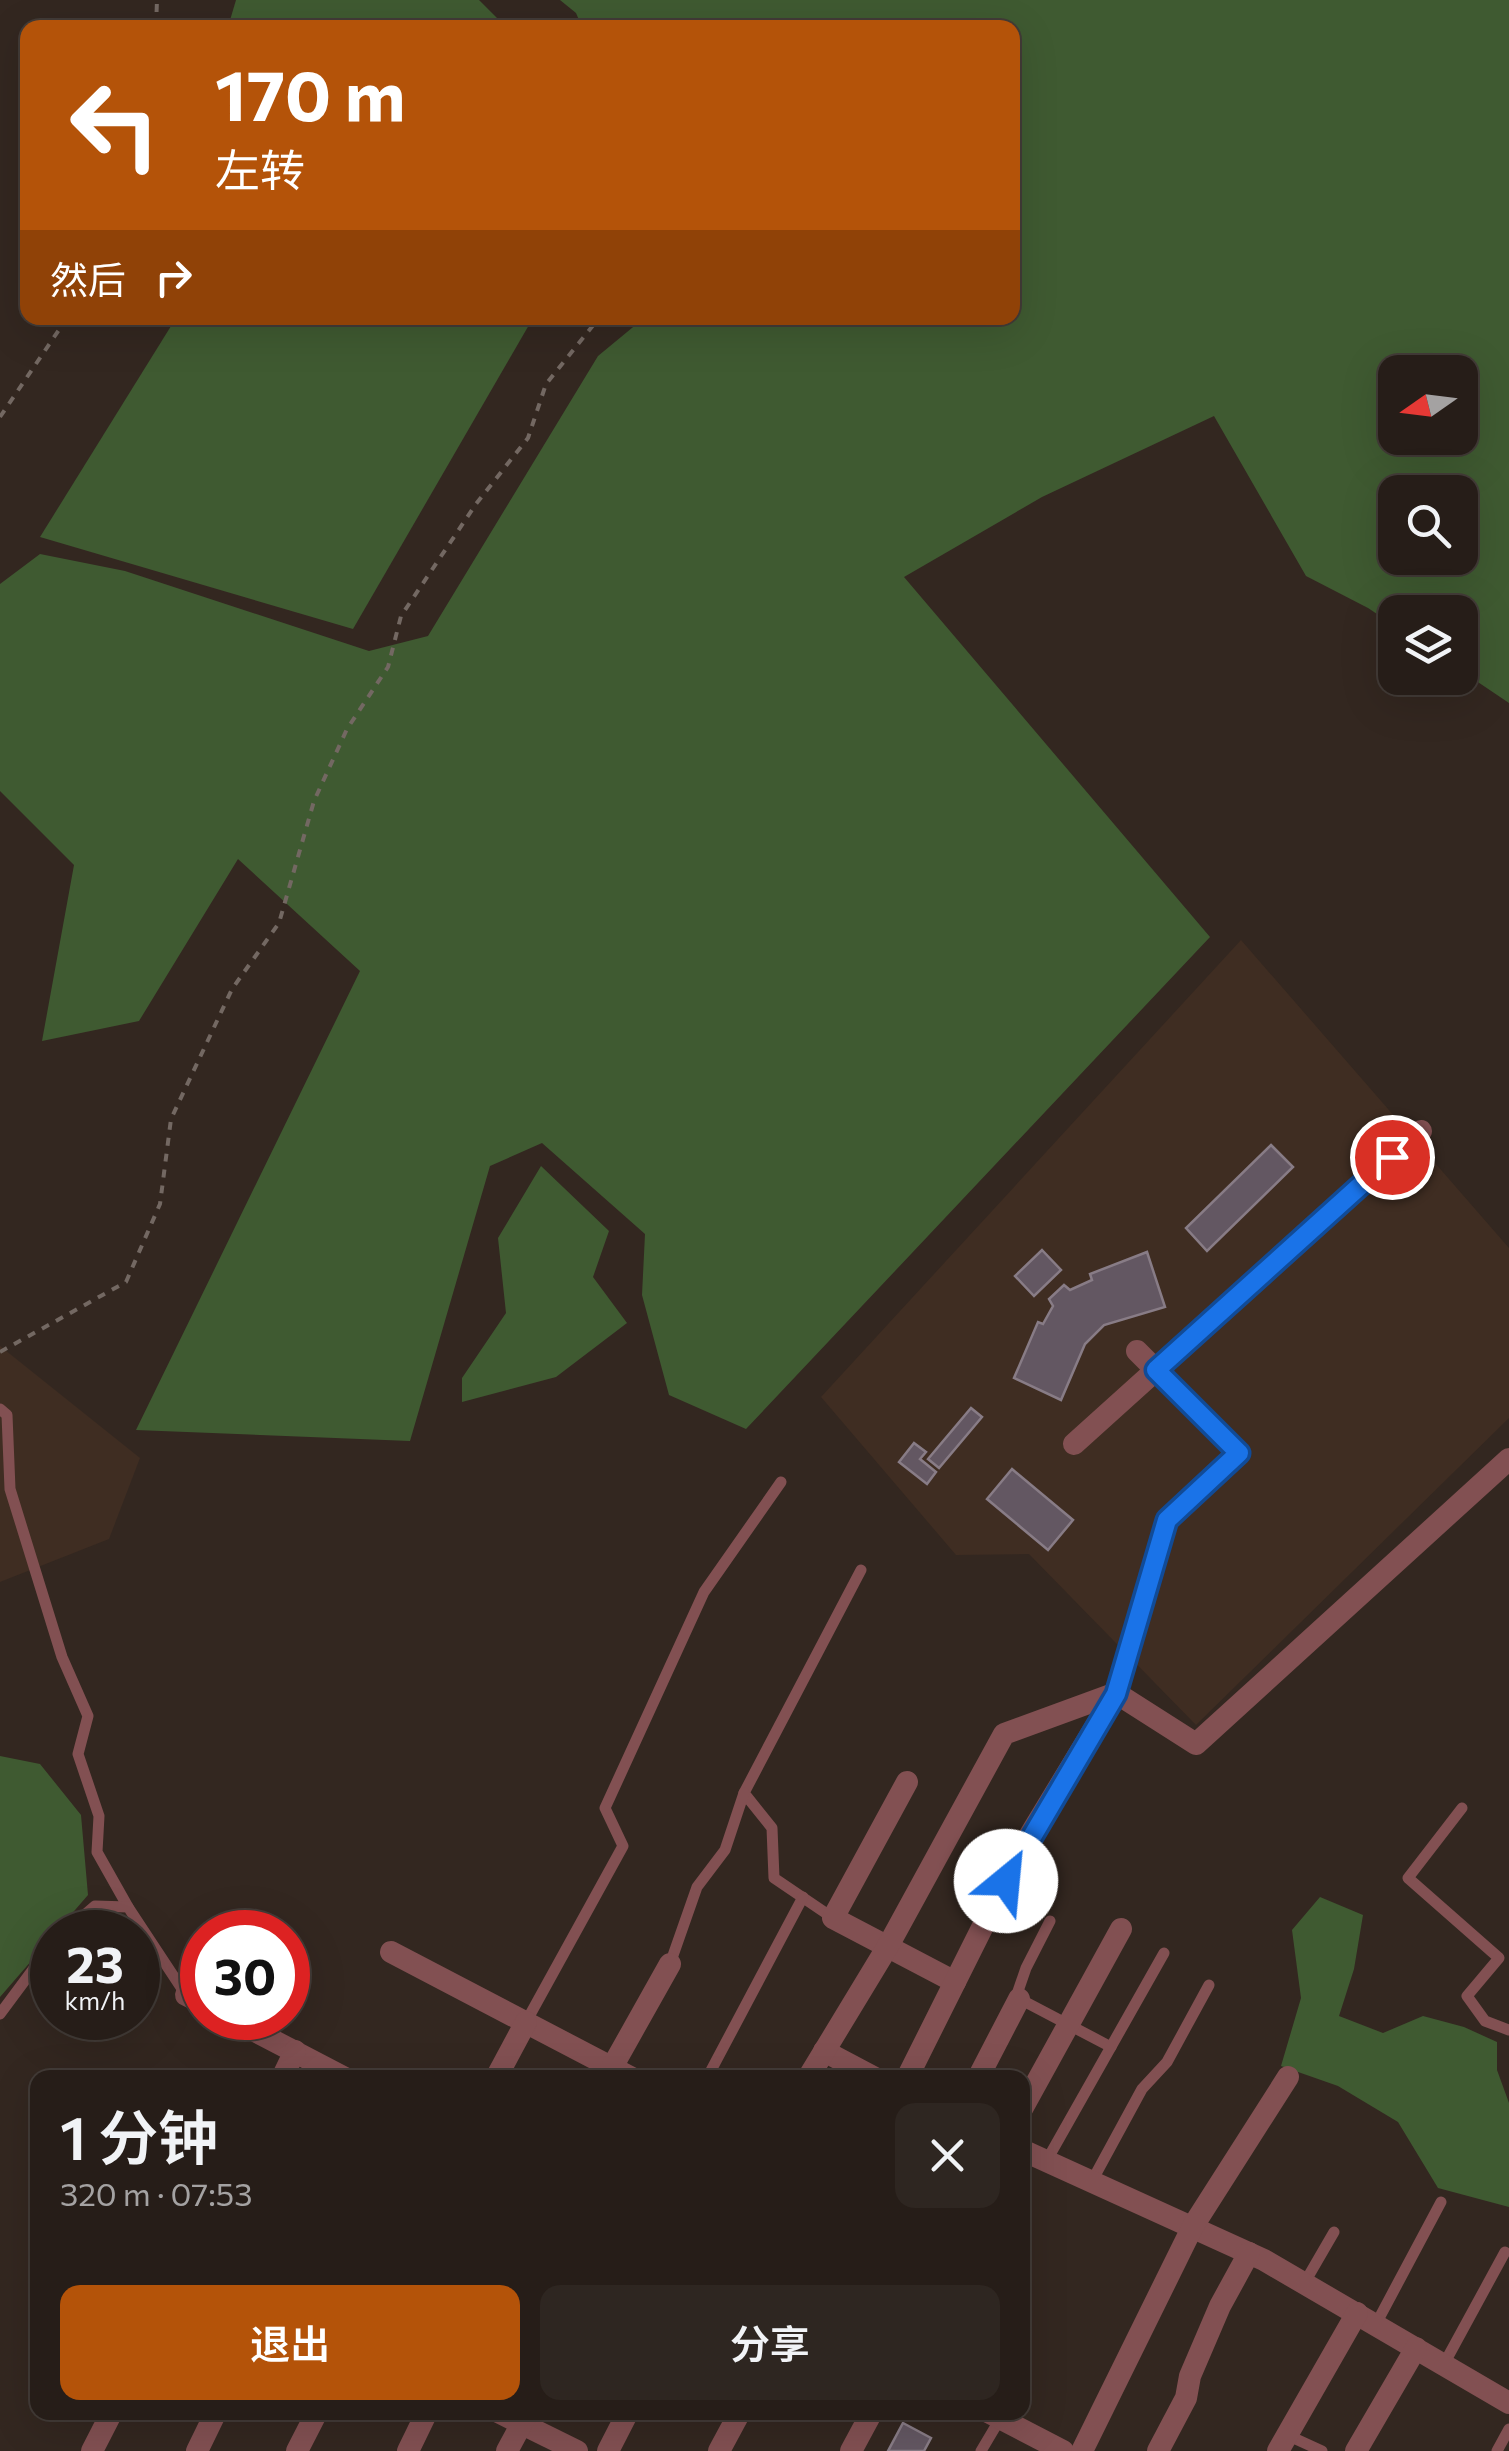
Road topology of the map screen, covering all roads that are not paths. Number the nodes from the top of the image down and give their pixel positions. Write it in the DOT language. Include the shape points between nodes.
graph roads {
  1 [pos="1421,1130"];
  2 [pos="1137,1351"];
  3 [pos="1156,1370"];
  4 [pos="0,1409"];
  5 [pos="1074,1444"];
  6 [pos="1509,1458"];
  7 [pos="781,1482"];
  8 [pos="861,1570"];
  9 [pos="1116,1694"];
  10 [pos="907,1782"];
  11 [pos="744,1793"];
  12 [pos="1462,1808"];
  13 [pos="803,1897"];
  14 [pos="128,1907"];
  15 [pos="90,1910"];
  16 [pos="833,1918"];
  17 [pos="1050,1920"];
  18 [pos="1121,1929"];
  19 [pos="888,1946"];
  20 [pos="391,1952"];
  21 [pos="1164,1953"];
  22 [pos="670,1964"];
  23 [pos="30,1974"];
  24 [pos="180,1979"];
  25 [pos="955,1982"];
  26 [pos="1209,1985"];
  27 [pos="1019,1999"];
  28 [pos="0,2014"];
  29 [pos="526,2022"];
  30 [pos="1068,2026"];
  31 [pos="1509,2030"];
  32 [pos="272,2040"];
  33 [pos="1111,2047"];
  34 [pos="824,2051"];
  35 [pos="295,2052"];
  36 [pos="286,2070"];
  37 [pos="330,2070"];
  38 [pos="500,2070"];
  39 [pos="610,2070"];
  40 [pos="619,2070"];
  41 [pos="711,2070"];
  42 [pos="813,2070"];
  43 [pos="860,2070"];
  44 [pos="912,2070"];
  45 [pos="982,2070"];
  46 [pos="1288,2077"];
  47 [pos="1030,2095"];
  48 [pos="1030,2153"];
  49 [pos="1047,2160"];
  50 [pos="1092,2181"];
  51 [pos="1441,2202"];
  52 [pos="1193,2226"];
  53 [pos="1334,2232"];
  54 [pos="1248,2252"];
  55 [pos="1505,2252"];
  56 [pos="1305,2282"];
  57 [pos="1366,2318"];
  58 [pos="1416,2348"];
  59 [pos="1444,2364"];
  60 [pos="1509,2402"];
  61 [pos="108,2420"];
  62 [pos="212,2420"];
  63 [pos="313,2420"];
  64 [pos="423,2420"];
  65 [pos="524,2420"];
  66 [pos="527,2420"];
  67 [pos="624,2420"];
  68 [pos="736,2420"];
  69 [pos="868,2420"];
  70 [pos="993,2420"];
  71 [pos="1002,2420"];
  72 [pos="1509,2429"];
  73 [pos="1282,2443"];
  74 [pos="92,2451"];
  75 [pos="197,2451"];
  76 [pos="296,2451"];
  77 [pos="408,2451"];
  78 [pos="508,2451"];
  79 [pos="577,2451"];
  80 [pos="608,2451"];
  81 [pos="719,2451"];
  82 [pos="851,2451"];
  83 [pos="981,2451"];
  84 [pos="1062,2451"];
  85 [pos="1082,2451"];
  86 [pos="1158,2451"];
  87 [pos="1322,2451"];
  88 [pos="1356,2451"];
  89 [pos="1497,2451"];
  1 -- 3 [label="street"];
  2 -- 3 [label="street"];
  3 -- 5 [label="street"];
  3 -- 9 [label="street" via="1239,1453 1167,1520"];
  4 -- 14 [label="lane" via="7,1415 10,1489 62,1657 88,1716 78,1754 100,1816 97,1852"];
  6 -- 9 [label="street" via="1196,1744"];
  7 -- 29 [label="lane" via="704,1592 604,1808 623,1846"];
  8 -- 11 [label="lane"];
  9 -- 19 [label="street" via="1004,1734"];
  9 -- 25 [label="street" via="1022,1848"];
  10 -- 16 [label="street"];
  11 -- 13 [label="lane" via="772,1828 774,1878"];
  11 -- 22 [label="lane" via="725,1850 697,1887"];
  12 -- 31 [label="lane" via="1408,1878 1499,1958 1468,1996 1486,2021"];
  13 -- 16 [label="lane"];
  13 -- 41 [label="lane"];
  14 -- 15 [label="lane"];
  14 -- 24 [label="lane"];
  16 -- 19 [label="street"];
  17 -- 27 [label="lane"];
  18 -- 30 [label="street"];
  19 -- 25 [label="street"];
  19 -- 34 [label="street"];
  20 -- 29 [label="street"];
  21 -- 33 [label="lane"];
  22 -- 40 [label="street"];
  23 -- 28 [label="lane"];
  25 -- 44 [label="street"];
  26 -- 50 [label="lane"];
  27 -- 30 [label="lane"];
  27 -- 45 [label="street"];
  29 -- 38 [label="street"];
  29 -- 39 [label="street"];
  30 -- 33 [label="lane"];
  30 -- 47 [label="street"];
  32 -- 35 [label="street"];
  33 -- 49 [label="lane"];
  34 -- 42 [label="street"];
  34 -- 43 [label="street"];
  35 -- 36 [label="street"];
  35 -- 37 [label="street"];
  46 -- 52 [label="street"];
  48 -- 49 [label="street"];
  49 -- 50 [label="street"];
  50 -- 52 [label="street"];
  51 -- 57 [label="lane"];
  52 -- 54 [label="street"];
  52 -- 85 [label="street"];
  53 -- 56 [label="lane"];
  54 -- 56 [label="street"];
  54 -- 86 [label="street"];
  55 -- 59 [label="lane"];
  56 -- 57 [label="street"];
  57 -- 58 [label="street"];
  57 -- 73 [label="street"];
  58 -- 59 [label="street"];
  58 -- 88 [label="street"];
  59 -- 60 [label="street"];
  61 -- 74 [label="street"];
  62 -- 75 [label="street"];
  63 -- 76 [label="street"];
  64 -- 77 [label="street"];
  65 -- 78 [label="street"];
  66 -- 79 [label="street"];
  67 -- 80 [label="street"];
  68 -- 81 [label="street"];
  69 -- 82 [label="street"];
  70 -- 83 [label="lane"];
  71 -- 84 [label="street"];
  72 -- 89 [label="lane"];
  73 -- 87 [label="lane"];
}
